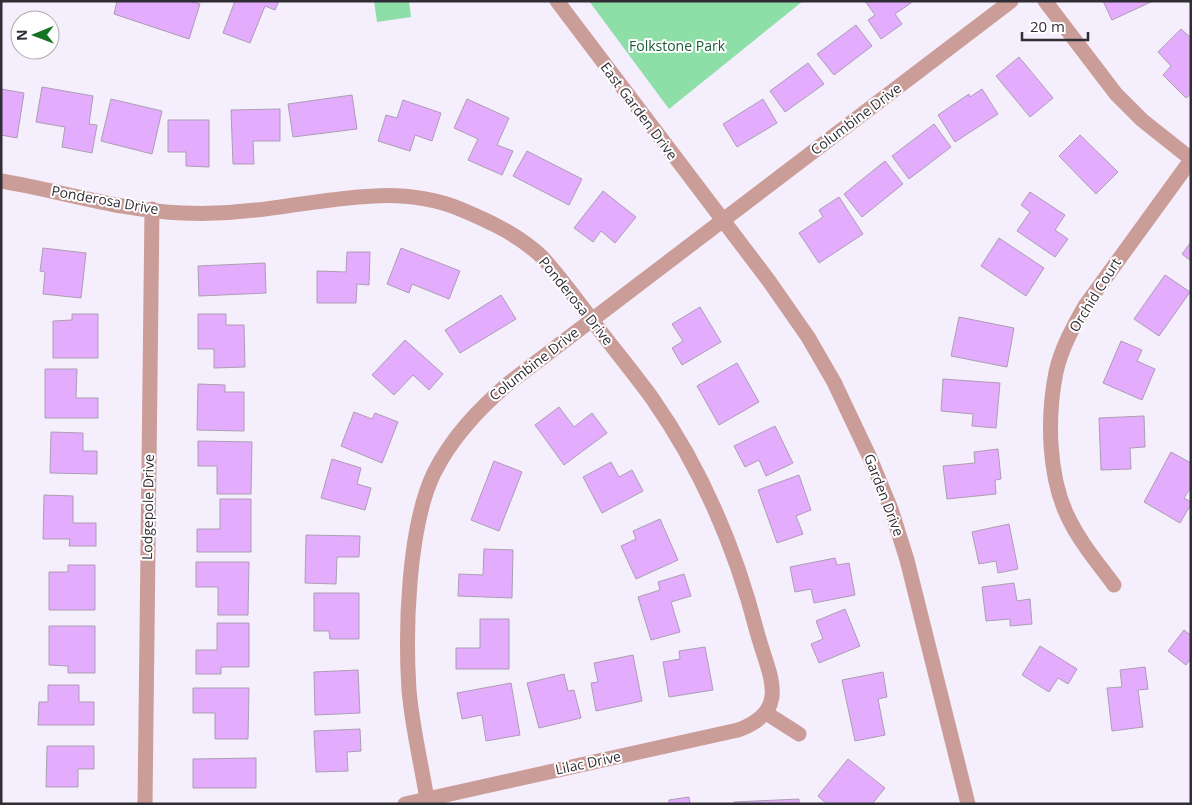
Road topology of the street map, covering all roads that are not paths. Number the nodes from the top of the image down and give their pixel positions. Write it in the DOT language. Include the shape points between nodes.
graph roads {
  1 [pos="557,1"];
  2 [pos="1011,1"];
  3 [pos="1045,1"];
  4 [pos="1191,160"];
  5 [pos="1,181"];
  6 [pos="152,209"];
  7 [pos="722,220"];
  8 [pos="591,319"];
  9 [pos="1114,585"];
  10 [pos="766,713"];
  11 [pos="799,734"];
  12 [pos="427,799"];
  13 [pos="145,804"];
  14 [pos="405,804"];
  15 [pos="968,804"];
  1 -- 7 [label="street, East Garden Drive"];
  2 -- 7 [label="street, Columbine Drive"];
  3 -- 4 [label="street" via="1116,94"];
  4 -- 9 [label="street, Orchid Court" via="1085,306 1074,324 1056,371 1052,413 1053,457 1060,498 1077,535"];
  5 -- 6 [label="street, Ponderosa Drive" via="115,205"];
  6 -- 8 [label="street, Ponderosa Drive" via="182,213 254,211 359,196 414,196 441,202 518,238 549,265"];
  6 -- 13 [label="street, Lodgepole Drive"];
  7 -- 8 [label="street, Columbine Drive"];
  7 -- 15 [label="street, Garden Drive" via="808,337 834,382 870,458 908,560"];
  8 -- 10 [label="street, Ponderosa Drive" via="669,424 697,473 723,531 772,680 771,702"];
  8 -- 12 [label="street, Columbine Drive" via="477,410 447,450 425,495 412,565 408,652 409,692"];
  10 -- 11 [label="street"];
  10 -- 12 [label="street, Lilac Drive" via="757,723 738,730"];
  12 -- 14 [label="street, Lilac Drive"];
}
